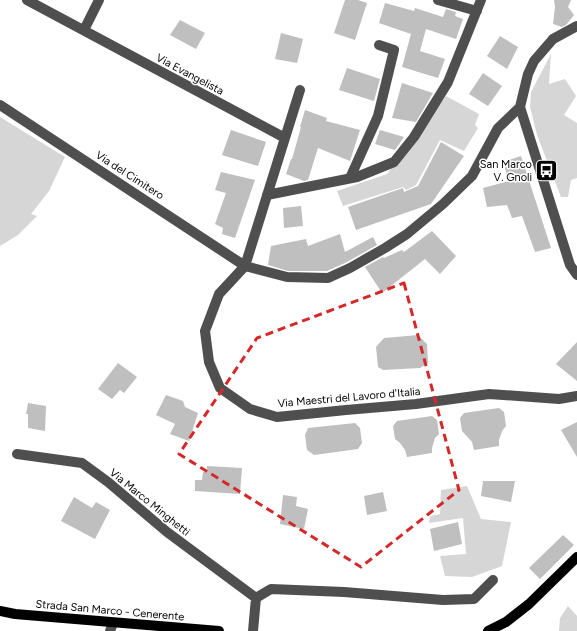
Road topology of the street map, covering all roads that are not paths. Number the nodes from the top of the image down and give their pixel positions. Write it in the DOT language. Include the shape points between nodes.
graph roads {
  1 [pos="27,0"];
  2 [pos="99,0"];
  3 [pos="438,0"];
  4 [pos="481,0"];
  5 [pos="477,11"];
  6 [pos="577,26"];
  7 [pos="84,30"];
  8 [pos="378,45"];
  9 [pos="300,90"];
  10 [pos="0,106"];
  11 [pos="520,107"];
  12 [pos="285,138"];
  13 [pos="350,178"];
  14 [pos="267,194"];
  15 [pos="245,266"];
  16 [pos="577,275"];
  17 [pos="577,396"];
  18 [pos="17,454"];
  19 [pos="577,557"];
  20 [pos="573,566"];
  21 [pos="493,580"];
  22 [pos="256,598"];
  23 [pos="0,611"];
  24 [pos="111,627"];
  25 [pos="219,631"];
  26 [pos="253,631"];
  27 [pos="488,631"];
  1 -- 7 [label="street, Via Evangelista"];
  2 -- 7 [label="street"];
  3 -- 5 [label="street"];
  4 -- 5 [label="street"];
  5 -- 13 [label="street" via="448,82 414,137 394,162"];
  6 -- 11 [label="street" via="553,39 534,61"];
  7 -- 12 [label="street, Via Evangelista"];
  8 -- 13 [label="street" via="394,50 378,116"];
  9 -- 12 [label="street"];
  10 -- 15 [label="street, Via del Cimitero"];
  11 -- 15 [label="street, Via del Cimitero" via="498,128 472,176 407,234 385,248 328,278 287,277"];
  11 -- 16 [label="street" via="567,258"];
  12 -- 14 [label="street"];
  13 -- 14 [label="street"];
  14 -- 15 [label="street"];
  15 -- 17 [label="street, Via Maestri del Lavoro d'Italia" via="219,294 205,331 209,362 220,388 250,409 277,417 416,404 489,394 559,399"];
  18 -- 22 [label="street, Via Marco Minghetti" via="82,464 108,482 167,532"];
  19 -- 20 [label="main road"];
  20 -- 27 [label="main road" via="506,622"];
  21 -- 22 [label="street" via="474,599 444,600 271,589"];
  22 -- 26 [label="street"];
  23 -- 24 [label="main road, Strada San Marco - Cenerente"];
  24 -- 25 [label="main road, Strada San Marco - Cenerente"];
}
